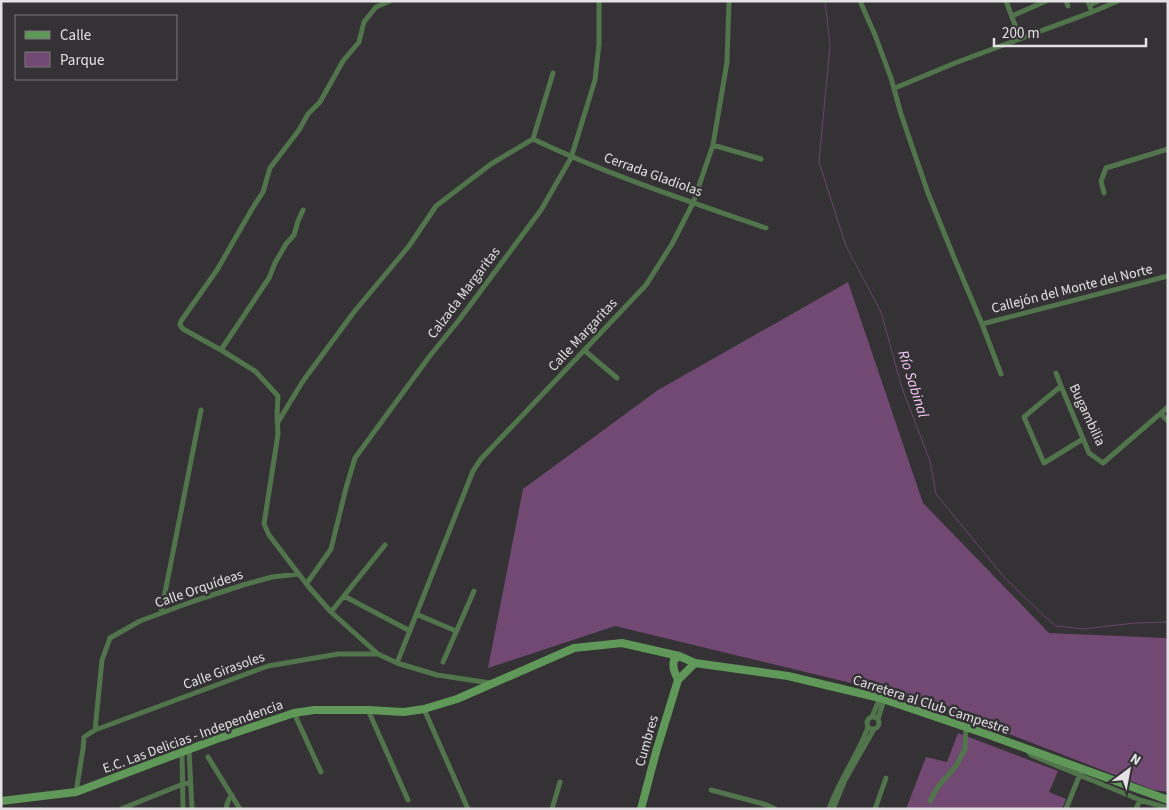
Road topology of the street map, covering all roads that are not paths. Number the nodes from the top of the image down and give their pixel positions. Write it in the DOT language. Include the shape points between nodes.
graph roads {
  1 [pos="390,1"];
  2 [pos="599,1"];
  3 [pos="729,1"];
  4 [pos="860,1"];
  5 [pos="1006,1"];
  6 [pos="1046,1"];
  7 [pos="1098,1"];
  8 [pos="1118,1"];
  9 [pos="1089,3"];
  10 [pos="1092,12"];
  11 [pos="1012,16"];
  12 [pos="1015,25"];
  13 [pos="553,73"];
  14 [pos="895,88"];
  15 [pos="533,139"];
  16 [pos="713,146"];
  17 [pos="1168,149"];
  18 [pos="571,158"];
  19 [pos="761,159"];
  20 [pos="1104,193"];
  21 [pos="694,203"];
  22 [pos="303,210"];
  23 [pos="766,228"];
  24 [pos="1168,276"];
  25 [pos="982,324"];
  26 [pos="221,350"];
  27 [pos="584,350"];
  28 [pos="1056,373"];
  29 [pos="1001,374"];
  30 [pos="617,378"];
  31 [pos="1061,386"];
  32 [pos="1168,407"];
  33 [pos="201,410"];
  34 [pos="1161,414"];
  35 [pos="1168,421"];
  36 [pos="278,423"];
  37 [pos="1083,438"];
  38 [pos="385,545"];
  39 [pos="299,574"];
  40 [pos="307,583"];
  41 [pos="474,591"];
  42 [pos="344,596"];
  43 [pos="331,612"];
  44 [pos="161,613"];
  45 [pos="416,614"];
  46 [pos="456,630"];
  47 [pos="410,631"];
  48 [pos="622,643"];
  49 [pos="378,654"];
  50 [pos="679,656"];
  51 [pos="443,662"];
  52 [pos="397,663"];
  53 [pos="695,663"];
  54 [pos="678,680"];
  55 [pos="490,684"];
  56 [pos="882,699"];
  57 [pos="424,709"];
  58 [pos="368,710"];
  59 [pos="294,713"];
  60 [pos="875,718"];
  61 [pos="868,727"];
  62 [pos="966,728"];
  63 [pos="874,729"];
  64 [pos="95,730"];
  65 [pos="1026,749"];
  66 [pos="185,751"];
  67 [pos="208,757"];
  68 [pos="321,772"];
  69 [pos="1080,774"];
  70 [pos="886,778"];
  71 [pos="560,782"];
  72 [pos="190,783"];
  73 [pos="183,784"];
  74 [pos="711,790"];
  75 [pos="76,792"];
  76 [pos="232,795"];
  77 [pos="408,800"];
  78 [pos="1140,800"];
  79 [pos="1168,800"];
  80 [pos="1,801"];
  81 [pos="930,801"];
  82 [pos="1168,808"];
  83 [pos="121,809"];
  84 [pos="183,809"];
  85 [pos="192,809"];
  86 [pos="226,809"];
  87 [pos="240,809"];
  88 [pos="468,809"];
  89 [pos="552,809"];
  90 [pos="641,809"];
  91 [pos="775,809"];
  92 [pos="829,809"];
  93 [pos="833,809"];
  94 [pos="875,809"];
  95 [pos="1066,809"];
  96 [pos="1136,809"];
  1 -- 26 [label="street" via="376,7 364,22 359,42 343,61 320,102 270,168 263,192 217,270 181,321 183,329"];
  2 -- 18 [label="street, Calzada Margaritas" via="600,44 595,80"];
  3 -- 16 [label="street, Calle Margaritas" via="727,62"];
  4 -- 14 [label="street"];
  5 -- 11 [label="street"];
  6 -- 11 [label="street"];
  7 -- 9 [label="street"];
  8 -- 10 [label="street"];
  9 -- 10 [label="street"];
  10 -- 14 [label="street"];
  11 -- 12 [label="street"];
  13 -- 15 [label="street"];
  14 -- 25 [label="street" via="928,193"];
  15 -- 18 [label="street, Cerrada Gladiolas"];
  15 -- 36 [label="street" via="491,164 436,206 303,381"];
  16 -- 19 [label="street"];
  16 -- 21 [label="street, Calle Margaritas"];
  17 -- 20 [label="street" via="1106,168 1101,181"];
  18 -- 21 [label="street, Cerrada Gladiolas"];
  18 -- 40 [label="street, Calzada Margaritas" via="541,210 355,458 330,549"];
  21 -- 23 [label="street, Cerrada Gladiolas"];
  21 -- 27 [label="street, Calle Margaritas" via="646,285"];
  22 -- 26 [label="street" via="294,235 269,278"];
  24 -- 25 [label="street, Callejón del Monte del Norte"];
  25 -- 29 [label="street"];
  26 -- 36 [label="street" via="255,371 278,396"];
  27 -- 30 [label="street"];
  27 -- 45 [label="street, Calle Margaritas" via="481,459"];
  28 -- 31 [label="street, Bugambilia"];
  31 -- 37 [label="street, Bugambilia"];
  31 -- 37 [label="street" via="1024,417 1044,463"];
  32 -- 34 [label="street"];
  33 -- 44 [label="street"];
  34 -- 35 [label="street"];
  34 -- 37 [label="street, Bugambilia" via="1103,463 1090,453"];
  36 -- 39 [label="street" via="264,524"];
  38 -- 42 [label="street"];
  39 -- 40 [label="street"];
  39 -- 44 [label="street, Calle Orquídeas" via="272,576"];
  40 -- 43 [label="street"];
  41 -- 46 [label="street"];
  42 -- 43 [label="street"];
  42 -- 47 [label="street"];
  43 -- 49 [label="street"];
  44 -- 64 [label="street, Calle Orquídeas" via="110,638 102,660"];
  45 -- 46 [label="street"];
  45 -- 47 [label="street, Calle Margaritas"];
  46 -- 51 [label="street"];
  47 -- 52 [label="street, Calle Margaritas"];
  48 -- 50 [label="street, Carretera al Club Campestre"];
  48 -- 55 [label="street, E.C. Las Delicias - Independencia" via="574,648"];
  49 -- 52 [label="street"];
  49 -- 64 [label="street, Calle Girasoles" via="338,654 268,666"];
  50 -- 53 [label="street, Carretera al Club Campestre"];
  50 -- 54 [label="street, Cumbres" via="673,664"];
  52 -- 55 [label="street"];
  53 -- 54 [label="street, Cumbres"];
  53 -- 56 [label="street, Carretera al Club Campestre" via="788,676"];
  54 -- 90 [label="street, Cumbres"];
  55 -- 57 [label="street, E.C. Las Delicias - Independencia"];
  56 -- 60 [label="street"];
  56 -- 62 [label="street, Carretera al Club Campestre"];
  57 -- 58 [label="street, E.C. Las Delicias - Independencia" via="404,712"];
  57 -- 88 [label="street"];
  58 -- 59 [label="street, E.C. Las Delicias - Independencia"];
  58 -- 77 [label="street"];
  59 -- 66 [label="street, E.C. Las Delicias - Independencia"];
  59 -- 68 [label="street"];
  60 -- 61 [label="street" via="867,720"];
  60 -- 63 [label="street" via="879,725"];
  61 -- 63 [label="street"];
  61 -- 92 [label="street"];
  62 -- 65 [label="street, Carretera al Club Campestre"];
  62 -- 81 [label="street" via="965,749"];
  63 -- 93 [label="street" via="845,780"];
  64 -- 75 [label="street, Calle Girasoles" via="84,737"];
  65 -- 69 [label="street" via="1031,755"];
  65 -- 79 [label="street, Carretera al Club Campestre"];
  66 -- 72 [label="street"];
  66 -- 73 [label="street"];
  66 -- 75 [label="street, E.C. Las Delicias - Independencia"];
  67 -- 76 [label="street"];
  69 -- 78 [label="street"];
  69 -- 95 [label="street"];
  70 -- 94 [label="street"];
  71 -- 89 [label="street"];
  72 -- 73 [label="street"];
  72 -- 85 [label="street"];
  73 -- 83 [label="street"];
  73 -- 84 [label="street"];
  74 -- 91 [label="street"];
  75 -- 80 [label="street, E.C. Las Delicias - Independencia"];
  76 -- 86 [label="street"];
  76 -- 87 [label="street"];
  78 -- 82 [label="street"];
  78 -- 96 [label="street"];
}
